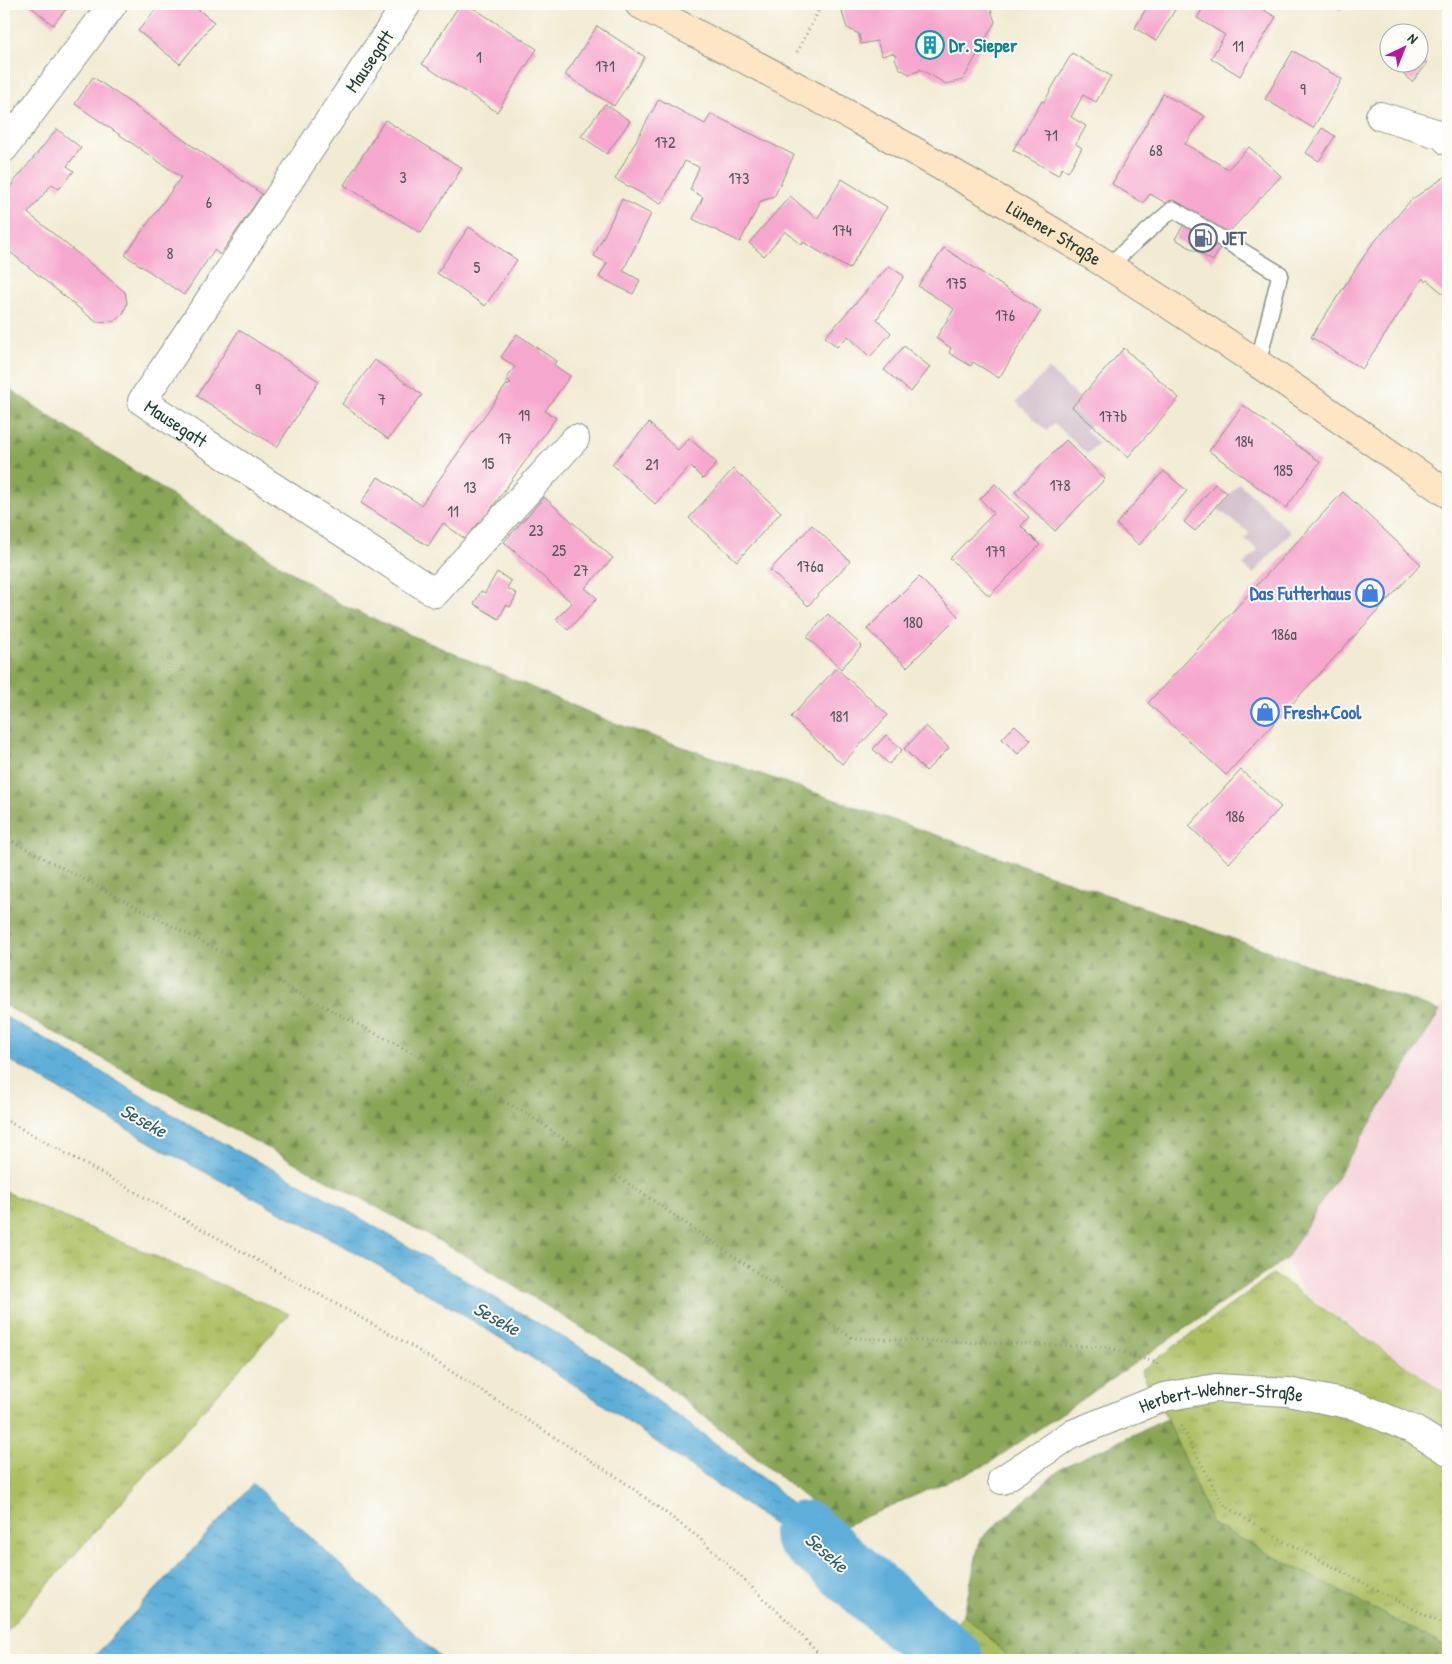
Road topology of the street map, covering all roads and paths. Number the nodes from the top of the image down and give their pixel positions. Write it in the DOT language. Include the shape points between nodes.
graph roads {
  1 [pos="113,4"];
  2 [pos="408,4"];
  3 [pos="639,4"];
  4 [pos="822,4"];
  5 [pos="782,79"];
  6 [pos="1380,116"];
  7 [pos="1448,141"];
  8 [pos="4,148"];
  9 [pos="1108,266"];
  10 [pos="1258,363"];
  11 [pos="575,439"];
  12 [pos="1448,494"];
  13 [pos="4,837"];
  14 [pos="4,1119"];
  15 [pos="1164,1397"];
  16 [pos="1448,1451"];
  17 [pos="1002,1480"];
  18 [pos="1448,1627"];
  19 [pos="824,1660"];
  1 -- 8 [label="street"];
  2 -- 11 [label="street, Mausegatt" via="142,401 435,593"];
  3 -- 5 [label="main road, Lünener Straße"];
  4 -- 5 [label="path"];
  5 -- 9 [label="main road, Lünener Straße" via="965,180"];
  6 -- 7 [label="street" via="1442,136"];
  9 -- 10 [label="main road, Lünener Straße"];
  9 -- 10 [label="lane" via="1173,209 1280,274"];
  10 -- 12 [label="main road, Lünener Straße"];
  13 -- 15 [label="path" via="526,1113 852,1338 1108,1347 1157,1363"];
  14 -- 19 [label="path" via="408,1344 620,1479 698,1537 793,1626"];
  15 -- 16 [label="street, Herbert-Wehner-Straße" via="1216,1388 1288,1392 1357,1406 1414,1430"];
  15 -- 17 [label="street, Herbert-Wehner-Straße" via="1070,1435"];
  15 -- 18 [label="path" via="1223,1504 1270,1534"];
}
